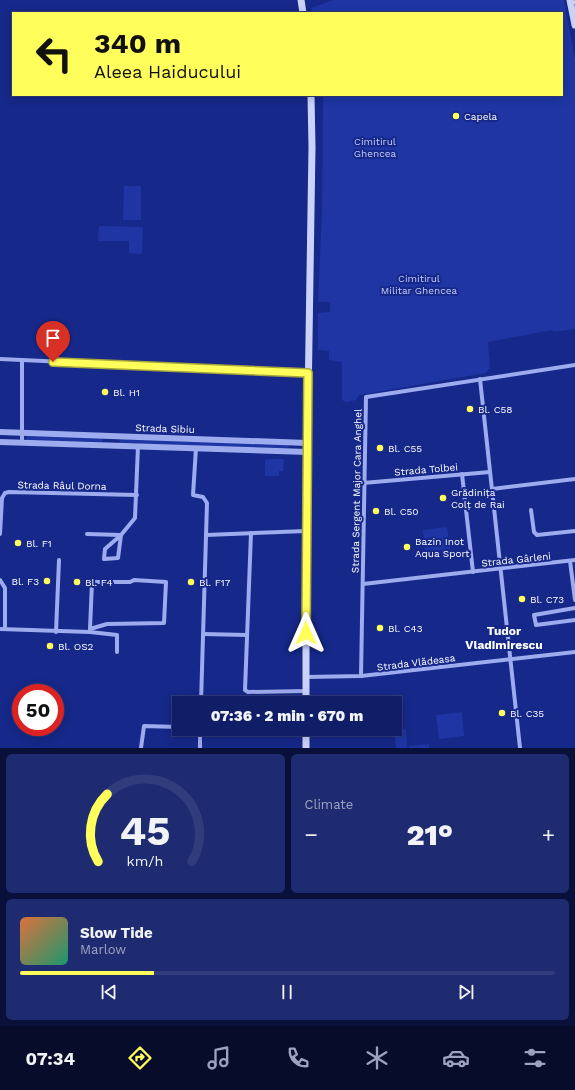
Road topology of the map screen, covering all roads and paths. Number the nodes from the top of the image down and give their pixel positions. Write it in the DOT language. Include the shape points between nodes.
graph roads {
  1 [pos="301,0"];
  2 [pos="570,0"];
  3 [pos="303,12"];
  4 [pos="575,25"];
  5 [pos="311,96"];
  6 [pos="0,359"];
  7 [pos="22,360"];
  8 [pos="575,365"];
  9 [pos="308,373"];
  10 [pos="480,379"];
  11 [pos="0,432"];
  12 [pos="22,432"];
  13 [pos="107,436"];
  14 [pos="0,442"];
  15 [pos="22,443"];
  16 [pos="307,443"];
  17 [pos="106,445"];
  18 [pos="138,446"];
  19 [pos="196,448"];
  20 [pos="307,452"];
  21 [pos="490,472"];
  22 [pos="462,474"];
  23 [pos="575,479"];
  24 [pos="363,483"];
  25 [pos="492,489"];
  26 [pos="137,495"];
  27 [pos="531,510"];
  28 [pos="306,531"];
  29 [pos="575,531"];
  30 [pos="0,534"];
  31 [pos="88,534"];
  32 [pos="251,534"];
  33 [pos="121,535"];
  34 [pos="206,535"];
  35 [pos="59,560"];
  36 [pos="575,560"];
  37 [pos="570,561"];
  38 [pos="500,568"];
  39 [pos="473,572"];
  40 [pos="0,580"];
  41 [pos="363,584"];
  42 [pos="574,588"];
  43 [pos="575,600"];
  44 [pos="575,608"];
  45 [pos="575,620"];
  46 [pos="2,629"];
  47 [pos="90,630"];
  48 [pos="56,632"];
  49 [pos="203,634"];
  50 [pos="247,635"];
  51 [pos="117,652"];
  52 [pos="575,652"];
  53 [pos="510,659"];
  54 [pos="361,676"];
  55 [pos="306,677"];
  56 [pos="306,691"];
  57 [pos="201,696"];
  58 [pos="306,696"];
  59 [pos="172,727"];
  60 [pos="200,736"];
  61 [pos="306,736"];
  62 [pos="141,748"];
  63 [pos="200,748"];
  64 [pos="306,748"];
  65 [pos="520,748"];
  1 -- 3 [label="main road"];
  2 -- 4 [label="main road"];
  5 -- 9 [label="main road"];
  6 -- 7 [label="street"];
  7 -- 9 [label="street"];
  7 -- 12 [label="street"];
  8 -- 10 [label="street, Strada Sergent Major Cara Anghel"];
  9 -- 16 [label="main road"];
  10 -- 21 [label="street"];
  10 -- 24 [label="street, Strada Sergent Major Cara Anghel" via="366,397"];
  11 -- 12 [label="street, Strada Sibiu"];
  12 -- 13 [label="street, Strada Sibiu"];
  12 -- 15 [label="street"];
  13 -- 16 [label="street, Strada Sibiu"];
  13 -- 17 [label="street"];
  14 -- 15 [label="street, Strada Sibiu"];
  15 -- 17 [label="street, Strada Sibiu"];
  16 -- 20 [label="main road"];
  17 -- 18 [label="street, Strada Sibiu"];
  18 -- 19 [label="street, Strada Sibiu"];
  18 -- 26 [label="street"];
  19 -- 20 [label="street, Strada Sibiu"];
  19 -- 34 [label="street" via="193,494 204,497 207,503"];
  20 -- 28 [label="main road"];
  21 -- 22 [label="street, Strada Tolbei"];
  21 -- 25 [label="street"];
  22 -- 24 [label="street, Strada Tolbei"];
  22 -- 39 [label="street"];
  23 -- 25 [label="street"];
  24 -- 41 [label="street, Strada Sergent Major Cara Anghel"];
  25 -- 38 [label="street"];
  26 -- 30 [label="street, Strada Râul Dorna" via="9,492 2,498"];
  26 -- 33 [label="street" via="135,518"];
  27 -- 29 [label="street" via="535,534"];
  28 -- 32 [label="street"];
  28 -- 55 [label="main road"];
  31 -- 33 [label="street"];
  32 -- 34 [label="street"];
  32 -- 50 [label="street"];
  33 -- 33 [label="street" via="105,548 104,559 118,558"];
  34 -- 49 [label="street"];
  35 -- 48 [label="street"];
  36 -- 37 [label="street, Strada Gârleni"];
  37 -- 38 [label="street, Strada Gârleni"];
  37 -- 42 [label="street"];
  38 -- 39 [label="street, Strada Gârleni"];
  38 -- 53 [label="street"];
  39 -- 41 [label="street, Strada Gârleni"];
  40 -- 46 [label="street" via="5,588"];
  41 -- 54 [label="street, Strada Sergent Major Cara Anghel"];
  42 -- 43 [label="street"];
  44 -- 45 [label="street" via="534,615 536,625"];
  46 -- 48 [label="street"];
  47 -- 47 [label="street" via="107,624 164,623 166,584 164,581 92,582"];
  47 -- 48 [label="street"];
  47 -- 51 [label="street" via="117,635"];
  49 -- 50 [label="street"];
  49 -- 57 [label="street"];
  50 -- 56 [label="street" via="244,688 246,691"];
  52 -- 53 [label="street, Strada Vlădeasa"];
  53 -- 54 [label="street, Strada Vlădeasa"];
  53 -- 65 [label="street"];
  54 -- 55 [label="street, Strada Vlădeasa"];
  55 -- 56 [label="main road"];
  56 -- 58 [label="main road"];
  59 -- 62 [label="street" via="144,726"];
  60 -- 63 [label="street"];
  61 -- 64 [label="main road"];
}
